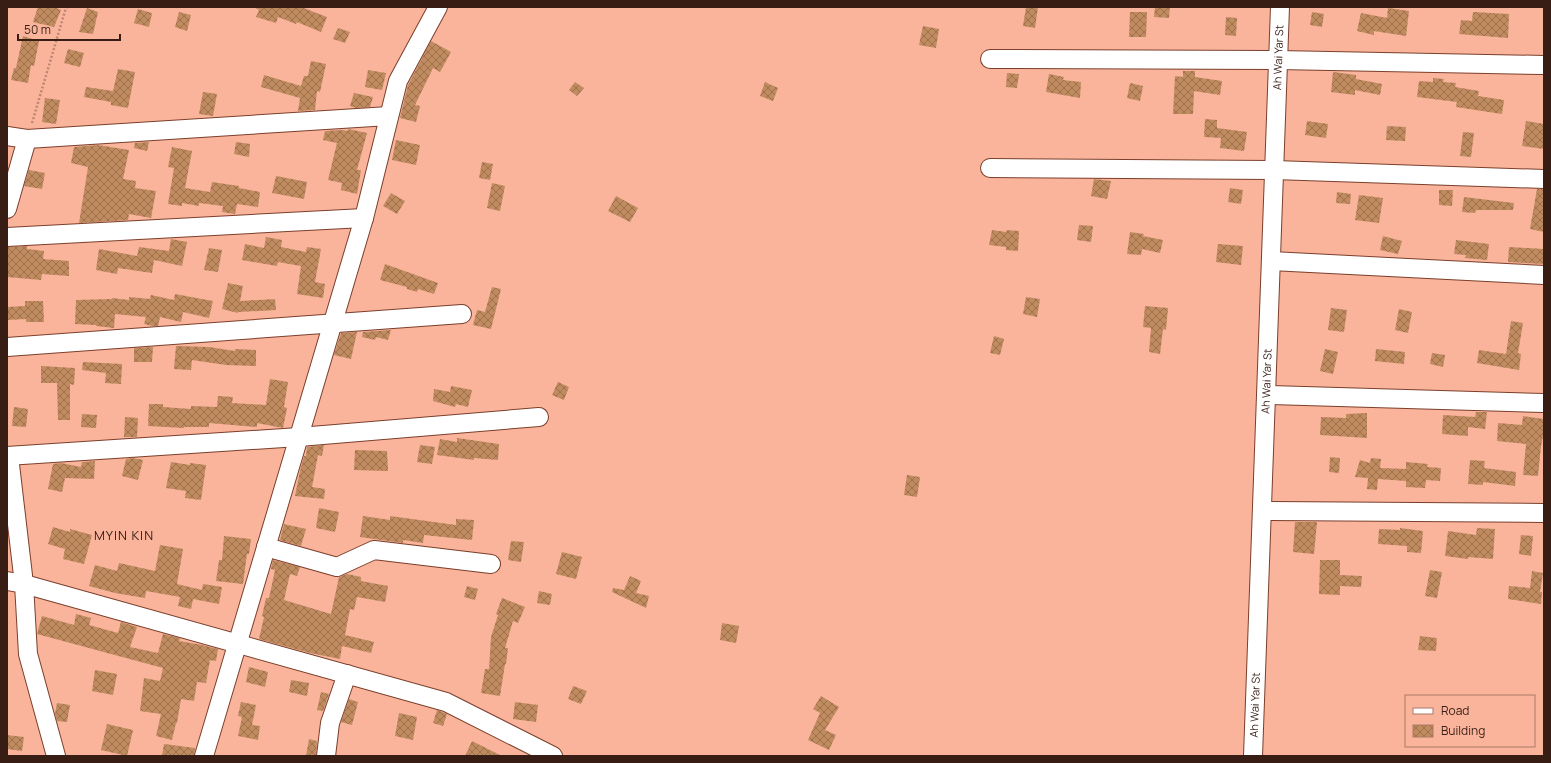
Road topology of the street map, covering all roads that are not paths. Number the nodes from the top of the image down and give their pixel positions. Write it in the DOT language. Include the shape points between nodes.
graph roads {
  1 [pos="438,7"];
  2 [pos="1280,7"];
  3 [pos="990,59"];
  4 [pos="1278,60"];
  5 [pos="1544,65"];
  6 [pos="389,116"];
  7 [pos="7,136"];
  8 [pos="28,139"];
  9 [pos="990,168"];
  10 [pos="1274,170"];
  11 [pos="1544,179"];
  12 [pos="7,209"];
  13 [pos="364,218"];
  14 [pos="7,237"];
  15 [pos="1271,261"];
  16 [pos="1544,276"];
  17 [pos="462,314"];
  18 [pos="333,323"];
  19 [pos="7,347"];
  20 [pos="1266,395"];
  21 [pos="1544,403"];
  22 [pos="539,417"];
  23 [pos="299,437"];
  24 [pos="8,456"];
  25 [pos="1262,511"];
  26 [pos="1544,513"];
  27 [pos="266,547"];
  28 [pos="491,564"];
  29 [pos="7,580"];
  30 [pos="24,584"];
  31 [pos="238,643"];
  32 [pos="347,674"];
  33 [pos="56,756"];
  34 [pos="204,756"];
  35 [pos="326,756"];
  36 [pos="553,756"];
  37 [pos="1254,756"];
  1 -- 6 [label="street" via="398,81"];
  2 -- 4 [label="street, Ah Wai Yar St"];
  3 -- 4 [label="street"];
  4 -- 5 [label="street"];
  4 -- 10 [label="street, Ah Wai Yar St"];
  6 -- 8 [label="street"];
  6 -- 13 [label="street"];
  7 -- 8 [label="street"];
  8 -- 12 [label="street"];
  9 -- 10 [label="street"];
  10 -- 11 [label="street"];
  10 -- 15 [label="street, Ah Wai Yar St"];
  13 -- 14 [label="street"];
  13 -- 18 [label="street"];
  15 -- 16 [label="street"];
  15 -- 20 [label="street, Ah Wai Yar St"];
  17 -- 18 [label="street"];
  18 -- 19 [label="street"];
  18 -- 23 [label="street"];
  20 -- 21 [label="street"];
  20 -- 25 [label="street, Ah Wai Yar St"];
  22 -- 23 [label="street"];
  23 -- 24 [label="street"];
  23 -- 27 [label="street"];
  24 -- 30 [label="street"];
  25 -- 26 [label="street"];
  25 -- 37 [label="street, Ah Wai Yar St"];
  27 -- 28 [label="street" via="337,567 374,550"];
  27 -- 31 [label="street"];
  29 -- 30 [label="street"];
  30 -- 31 [label="street"];
  30 -- 33 [label="street" via="28,654"];
  31 -- 32 [label="street"];
  31 -- 34 [label="street"];
  32 -- 35 [label="street" via="330,723"];
  32 -- 36 [label="street" via="446,702"];
}
